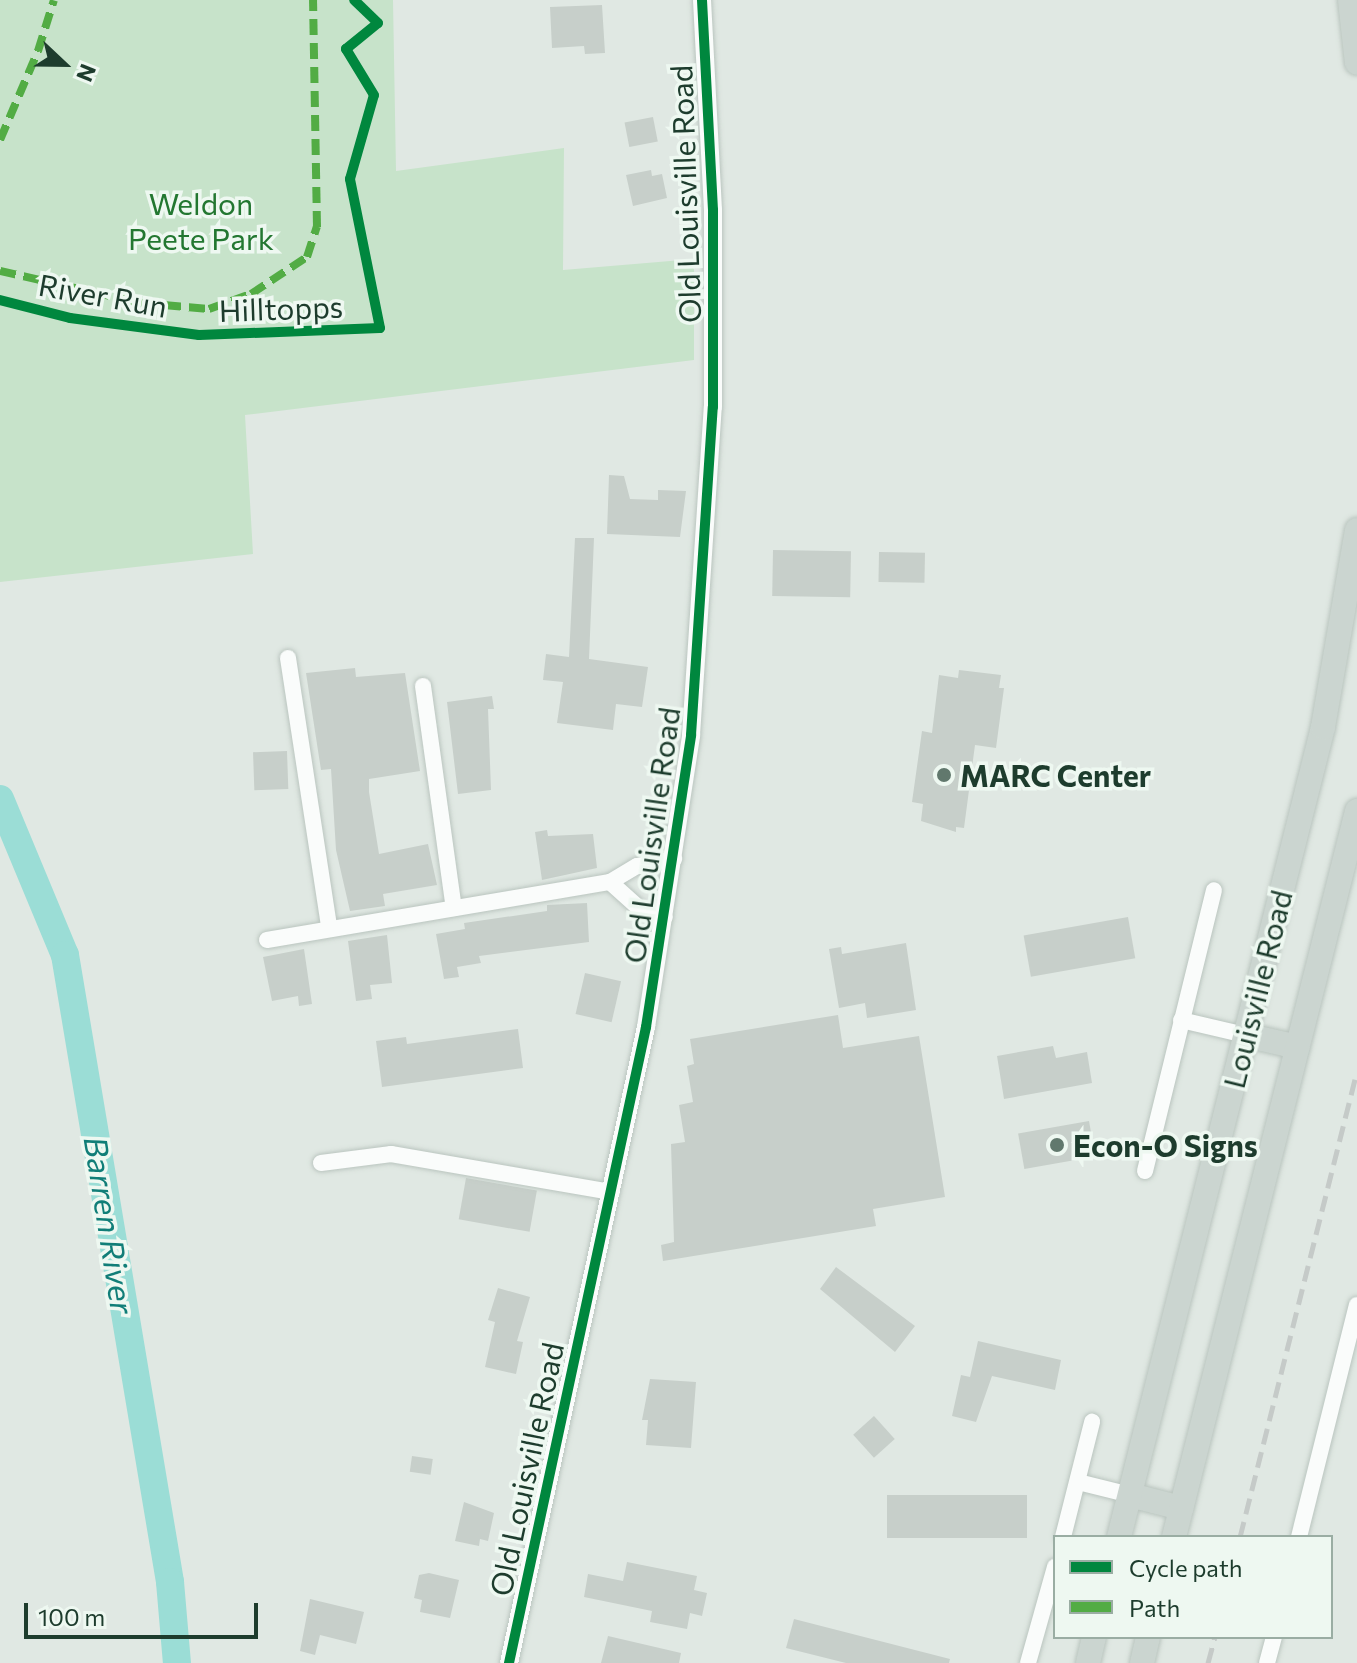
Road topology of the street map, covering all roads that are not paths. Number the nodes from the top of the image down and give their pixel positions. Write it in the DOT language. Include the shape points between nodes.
graph roads {
  1 [pos="702,0"];
  2 [pos="1350,0"];
  3 [pos="1357,63"];
  4 [pos="1357,530"];
  5 [pos="288,658"];
  6 [pos="423,686"];
  7 [pos="1357,811"];
  8 [pos="674,859"];
  9 [pos="610,882"];
  10 [pos="1214,890"];
  11 [pos="454,908"];
  12 [pos="665,917"];
  13 [pos="329,927"];
  14 [pos="267,940"];
  15 [pos="1181,1020"];
  16 [pos="1245,1035"];
  17 [pos="1298,1047"];
  18 [pos="321,1163"];
  19 [pos="1145,1171"];
  20 [pos="612,1192"];
  21 [pos="1357,1305"];
  22 [pos="1092,1422"];
  23 [pos="1078,1482"];
  24 [pos="1130,1495"];
  25 [pos="1181,1508"];
  26 [pos="1064,1535"];
  27 [pos="1120,1535"];
  28 [pos="1174,1535"];
  29 [pos="1300,1535"];
  30 [pos="1053,1574"];
  31 [pos="1094,1639"];
  32 [pos="1148,1639"];
  33 [pos="1273,1639"];
  34 [pos="509,1663"];
  35 [pos="1028,1663"];
  36 [pos="1088,1663"];
  37 [pos="1142,1663"];
  38 [pos="1267,1663"];
  1 -- 8 [label="street, Old Louisville Road" via="713,210 713,407 701,629"];
  2 -- 3 [label="main road"];
  4 -- 16 [label="main road, Louisville Road" via="1323,727"];
  5 -- 13 [label="street"];
  6 -- 11 [label="street"];
  7 -- 17 [label="main road, Louisville Road"];
  8 -- 9 [label="street" via="637,866"];
  8 -- 12 [label="street, Old Louisville Road"];
  9 -- 11 [label="street"];
  9 -- 12 [label="street" via="640,909"];
  10 -- 15 [label="street"];
  11 -- 13 [label="street"];
  12 -- 20 [label="street, Old Louisville Road"];
  13 -- 14 [label="street"];
  15 -- 16 [label="street"];
  15 -- 19 [label="street"];
  16 -- 17 [label="main road"];
  16 -- 24 [label="main road, Louisville Road"];
  17 -- 25 [label="main road, Louisville Road"];
  18 -- 20 [label="street" via="391,1154"];
  20 -- 34 [label="street, Old Louisville Road"];
  21 -- 29 [label="street"];
  22 -- 23 [label="street"];
  23 -- 24 [label="street"];
  23 -- 26 [label="street"];
  24 -- 25 [label="main road"];
  24 -- 27 [label="main road, Louisville Road"];
  25 -- 28 [label="main road, Louisville Road"];
  30 -- 35 [label="street"];
  31 -- 36 [label="main road"];
  32 -- 37 [label="main road"];
  33 -- 38 [label="street"];
}
